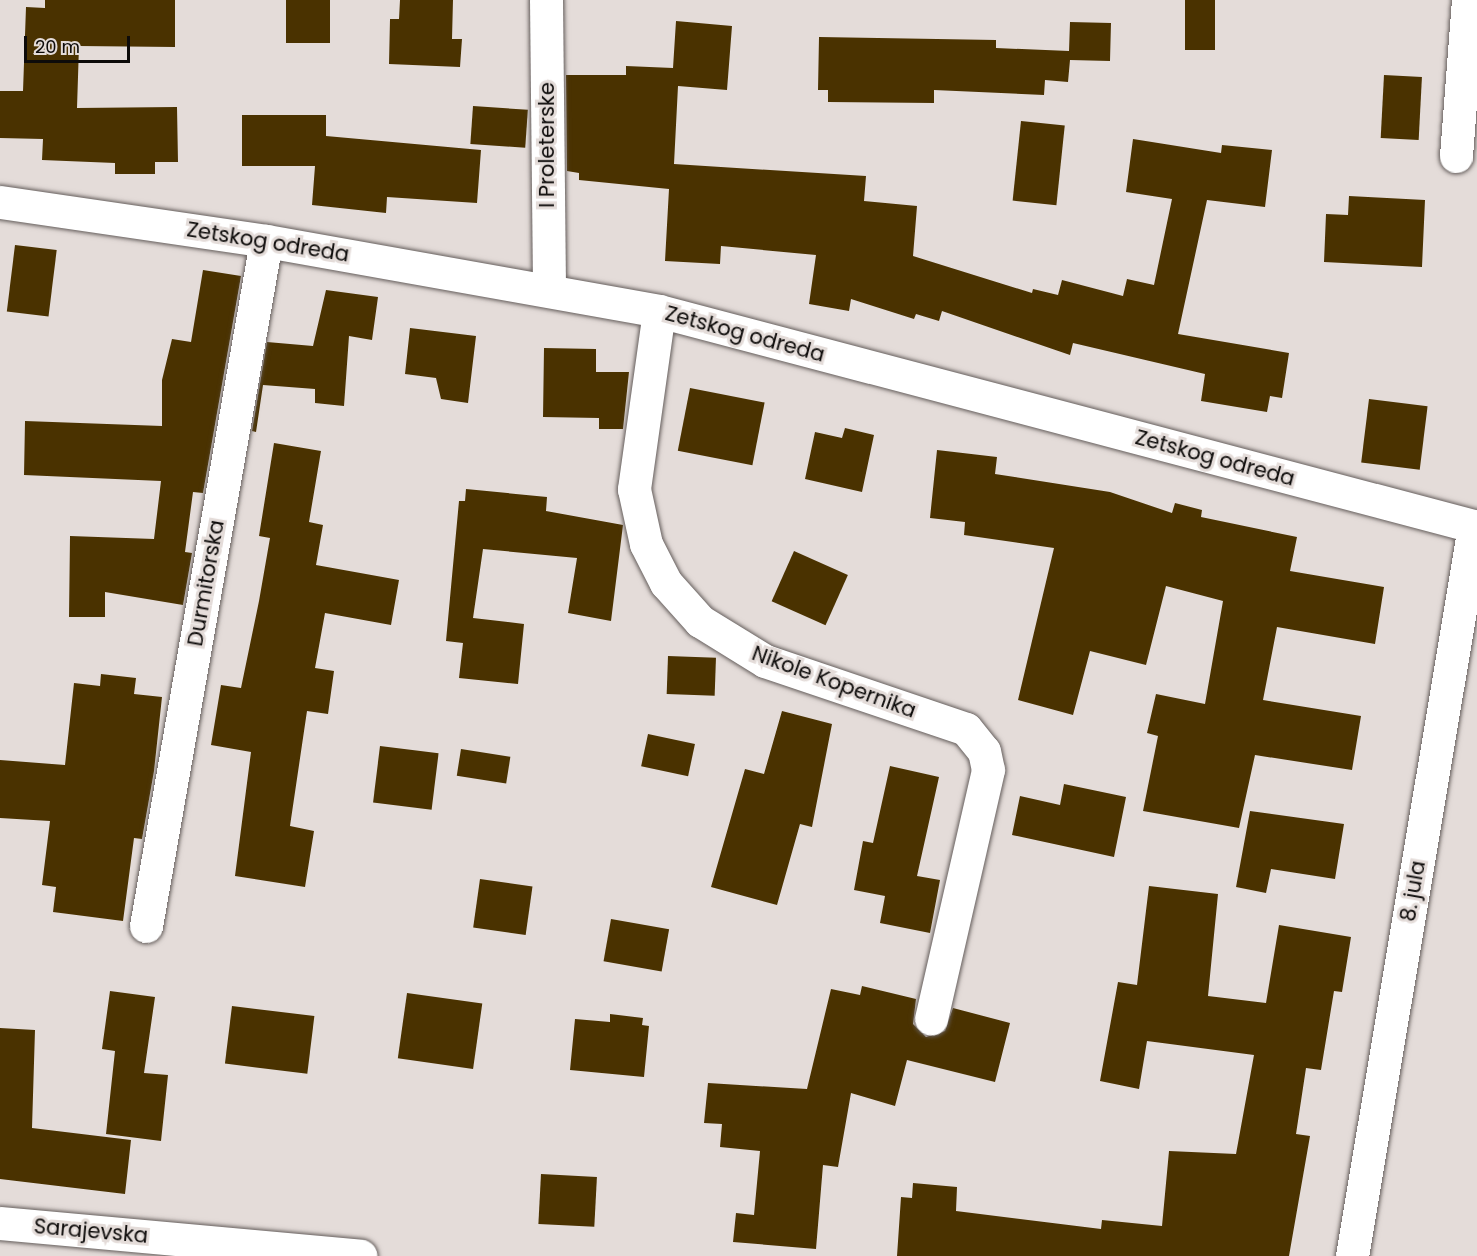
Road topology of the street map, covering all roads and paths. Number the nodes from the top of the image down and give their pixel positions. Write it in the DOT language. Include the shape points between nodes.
graph roads {
  1 [pos="546,0"];
  2 [pos="1468,0"];
  3 [pos="1456,156"];
  4 [pos="1,209"];
  5 [pos="266,241"];
  6 [pos="549,289"];
  7 [pos="659,310"];
  8 [pos="1475,527"];
  9 [pos="146,926"];
  10 [pos="931,1019"];
  11 [pos="0,1222"];
  12 [pos="360,1256"];
  13 [pos="1352,1256"];
  1 -- 6 [label="street, I Proleterske"];
  2 -- 3 [label="street"];
  4 -- 5 [label="street, Zetskog odreda"];
  5 -- 6 [label="street, Zetskog odreda"];
  5 -- 9 [label="street, Durmitorska"];
  6 -- 7 [label="street, Zetskog odreda"];
  7 -- 8 [label="street, Zetskog odreda"];
  7 -- 10 [label="street, Nikole Kopernika" via="634,489 646,543 666,583 700,621 765,661 966,729 984,751 988,770"];
  8 -- 13 [label="street, 8. jula"];
  11 -- 12 [label="street, Sarajevska"];
}
